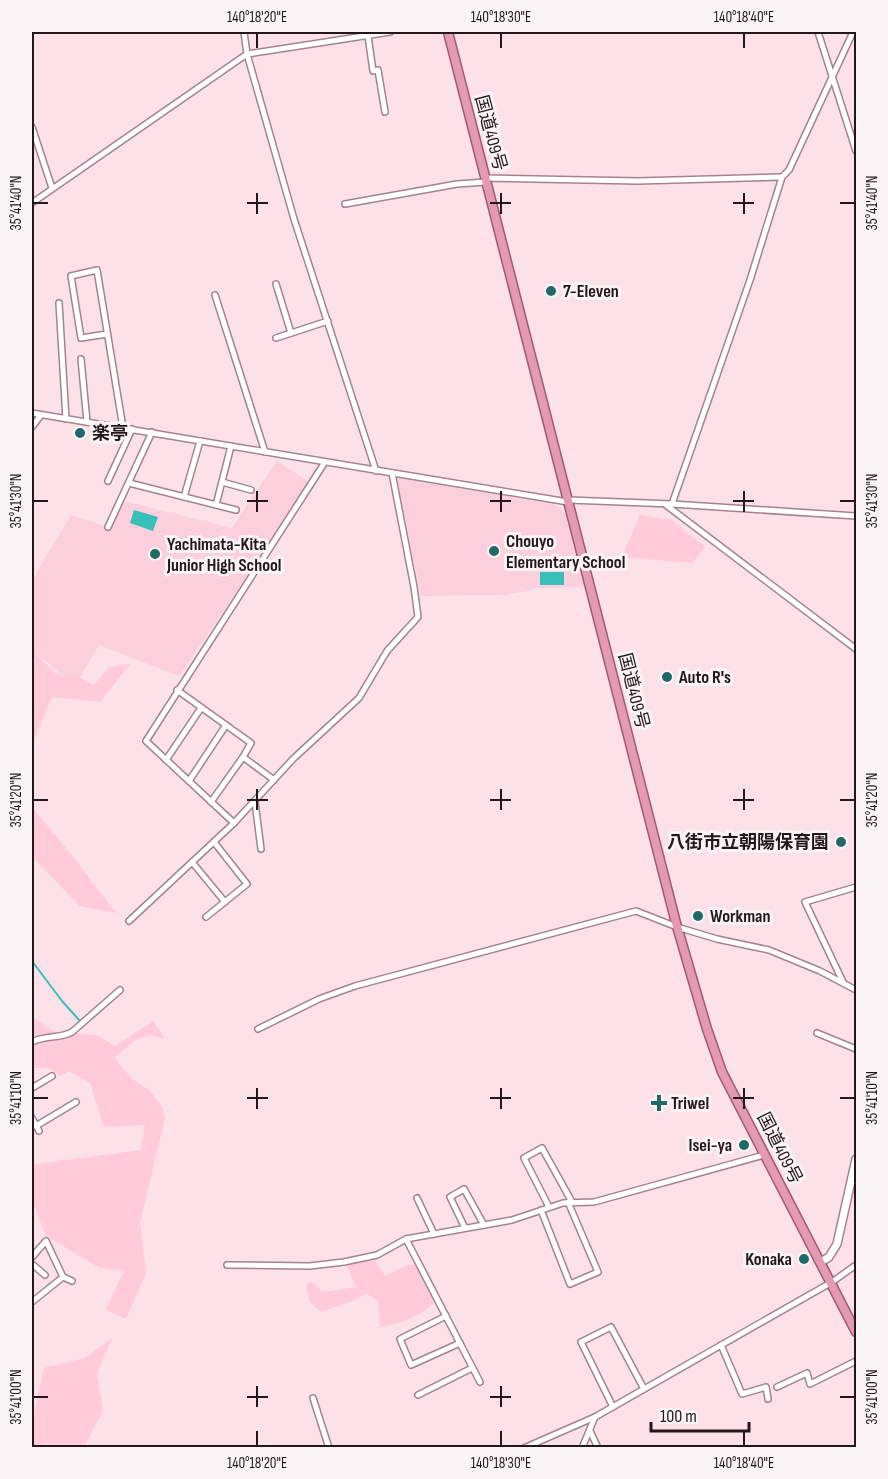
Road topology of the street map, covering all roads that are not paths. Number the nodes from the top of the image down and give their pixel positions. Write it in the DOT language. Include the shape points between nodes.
graph roads {
  1 [pos="244,32"];
  2 [pos="390,32"];
  3 [pos="448,32"];
  4 [pos="818,32"];
  5 [pos="853,32"];
  6 [pos="856,35"];
  7 [pos="368,36"];
  8 [pos="247,54"];
  9 [pos="832,78"];
  10 [pos="386,112"];
  11 [pos="32,127"];
  12 [pos="856,152"];
  13 [pos="782,177"];
  14 [pos="486,180"];
  15 [pos="52,188"];
  16 [pos="32,203"];
  17 [pos="345,204"];
  18 [pos="276,284"];
  19 [pos="215,295"];
  20 [pos="59,303"];
  21 [pos="328,321"];
  22 [pos="291,333"];
  23 [pos="107,334"];
  24 [pos="276,338"];
  25 [pos="81,359"];
  26 [pos="32,413"];
  27 [pos="41,415"];
  28 [pos="66,419"];
  29 [pos="87,422"];
  30 [pos="32,427"];
  31 [pos="123,428"];
  32 [pos="132,429"];
  33 [pos="152,432"];
  34 [pos="200,441"];
  35 [pos="231,446"];
  36 [pos="264,452"];
  37 [pos="326,462"];
  38 [pos="376,471"];
  39 [pos="392,473"];
  40 [pos="108,480"];
  41 [pos="222,482"];
  42 [pos="129,483"];
  43 [pos="251,490"];
  44 [pos="184,497"];
  45 [pos="569,501"];
  46 [pos="665,504"];
  47 [pos="672,504"];
  48 [pos="216,505"];
  49 [pos="236,510"];
  50 [pos="856,516"];
  51 [pos="108,527"];
  52 [pos="856,650"];
  53 [pos="177,690"];
  54 [pos="201,708"];
  55 [pos="226,725"];
  56 [pos="243,757"];
  57 [pos="166,760"];
  58 [pos="274,780"];
  59 [pos="189,781"];
  60 [pos="212,802"];
  61 [pos="255,802"];
  62 [pos="234,823"];
  63 [pos="214,842"];
  64 [pos="261,849"];
  65 [pos="192,862"];
  66 [pos="856,887"];
  67 [pos="225,902"];
  68 [pos="206,917"];
  69 [pos="129,921"];
  70 [pos="677,927"];
  71 [pos="843,983"];
  72 [pos="120,990"];
  73 [pos="856,990"];
  74 [pos="258,1029"];
  75 [pos="817,1033"];
  76 [pos="32,1042"];
  77 [pos="856,1049"];
  78 [pos="52,1076"];
  79 [pos="32,1088"];
  80 [pos="76,1102"];
  81 [pos="32,1118"];
  82 [pos="764,1155"];
  83 [pos="856,1159"];
  84 [pos="417,1198"];
  85 [pos="570,1202"];
  86 [pos="549,1207"];
  87 [pos="541,1210"];
  88 [pos="484,1225"];
  89 [pos="465,1228"];
  90 [pos="434,1234"];
  91 [pos="406,1239"];
  92 [pos="32,1257"];
  93 [pos="821,1262"];
  94 [pos="32,1264"];
  95 [pos="227,1265"];
  96 [pos="856,1265"];
  97 [pos="45,1275"];
  98 [pos="63,1277"];
  99 [pos="72,1281"];
  100 [pos="832,1282"];
  101 [pos="32,1302"];
  102 [pos="446,1316"];
  103 [pos="856,1332"];
  104 [pos="460,1343"];
  105 [pos="721,1345"];
  106 [pos="856,1361"];
  107 [pos="472,1368"];
  108 [pos="480,1382"];
  109 [pos="777,1387"];
  110 [pos="644,1389"];
  111 [pos="417,1395"];
  112 [pos="313,1398"];
  113 [pos="768,1400"];
  114 [pos="613,1407"];
  115 [pos="595,1417"];
  116 [pos="590,1431"];
  117 [pos="329,1448"];
  118 [pos="524,1448"];
  119 [pos="582,1448"];
  120 [pos="598,1448"];
  1 -- 8 [label="street"];
  2 -- 7 [label="street"];
  3 -- 14 [label="highway, 国道409号"];
  4 -- 9 [label="street"];
  5 -- 6 [label="street"];
  5 -- 9 [label="street"];
  7 -- 8 [label="street"];
  7 -- 10 [label="street" via="373,71 378,70"];
  8 -- 15 [label="street"];
  8 -- 21 [label="street"];
  9 -- 12 [label="street"];
  9 -- 13 [label="street" via="789,170"];
  11 -- 15 [label="street"];
  13 -- 14 [label="street" via="638,182"];
  13 -- 47 [label="street"];
  14 -- 17 [label="street"];
  14 -- 45 [label="highway, 国道409号"];
  15 -- 16 [label="street"];
  18 -- 22 [label="street"];
  19 -- 36 [label="street"];
  20 -- 28 [label="street"];
  21 -- 22 [label="street"];
  21 -- 38 [label="street"];
  22 -- 24 [label="street"];
  23 -- 23 [label="street" via="81,338 71,276 97,270"];
  23 -- 31 [label="street"];
  25 -- 29 [label="street"];
  26 -- 27 [label="street"];
  27 -- 28 [label="street"];
  27 -- 30 [label="street"];
  28 -- 29 [label="street"];
  29 -- 31 [label="street"];
  31 -- 32 [label="street"];
  32 -- 33 [label="street"];
  32 -- 40 [label="street"];
  33 -- 34 [label="street"];
  33 -- 42 [label="street"];
  34 -- 35 [label="street"];
  34 -- 44 [label="street"];
  35 -- 36 [label="street"];
  35 -- 41 [label="street"];
  36 -- 37 [label="street"];
  37 -- 38 [label="street"];
  37 -- 53 [label="street"];
  38 -- 39 [label="street"];
  39 -- 45 [label="street"];
  39 -- 58 [label="street" via="418,617 387,651 359,698"];
  41 -- 43 [label="street"];
  41 -- 48 [label="street"];
  42 -- 44 [label="street"];
  42 -- 51 [label="street"];
  44 -- 48 [label="street"];
  45 -- 46 [label="street"];
  45 -- 70 [label="highway, 国道409号"];
  46 -- 47 [label="street"];
  46 -- 52 [label="street"];
  47 -- 50 [label="street"];
  48 -- 49 [label="street"];
  53 -- 54 [label="street"];
  53 -- 57 [label="street" via="146,741"];
  54 -- 55 [label="street"];
  54 -- 57 [label="street"];
  55 -- 56 [label="street" via="251,743"];
  55 -- 59 [label="street"];
  56 -- 58 [label="street"];
  56 -- 60 [label="street"];
  57 -- 59 [label="street"];
  58 -- 61 [label="street"];
  59 -- 60 [label="street"];
  60 -- 62 [label="street"];
  61 -- 62 [label="street"];
  61 -- 64 [label="street"];
  62 -- 63 [label="street"];
  63 -- 65 [label="street"];
  63 -- 67 [label="street" via="247,884"];
  65 -- 67 [label="street"];
  65 -- 69 [label="street"];
  66 -- 71 [label="street" via="805,902"];
  67 -- 68 [label="street"];
  70 -- 71 [label="street" via="769,950"];
  70 -- 74 [label="street" via="636,911 356,986"];
  70 -- 82 [label="highway, 国道409号" via="717,1062"];
  71 -- 73 [label="street"];
  72 -- 76 [label="street" via="72,1032"];
  75 -- 77 [label="street"];
  78 -- 79 [label="street"];
  80 -- 81 [label="street" via="38,1129"];
  82 -- 85 [label="street" via="594,1202"];
  82 -- 93 [label="highway, 国道409号"];
  83 -- 93 [label="street" via="837,1244"];
  84 -- 90 [label="street"];
  85 -- 86 [label="street"];
  85 -- 86 [label="street" via="542,1148 524,1158"];
  85 -- 87 [label="street" via="598,1272 570,1284"];
  86 -- 87 [label="street"];
  87 -- 88 [label="street"];
  88 -- 89 [label="street"];
  88 -- 89 [label="street" via="464,1189 450,1197"];
  89 -- 90 [label="street"];
  90 -- 91 [label="street"];
  91 -- 95 [label="street" via="377,1255 344,1262 310,1266"];
  91 -- 102 [label="street"];
  92 -- 98 [label="street" via="46,1241"];
  93 -- 100 [label="highway, 国道409号"];
  94 -- 97 [label="street"];
  96 -- 100 [label="street"];
  98 -- 99 [label="street"];
  98 -- 101 [label="street"];
  100 -- 103 [label="highway, 国道409号"];
  100 -- 105 [label="street"];
  102 -- 104 [label="street"];
  102 -- 104 [label="street" via="400,1338 411,1365"];
  104 -- 107 [label="street"];
  105 -- 110 [label="street"];
  105 -- 113 [label="street" via="742,1394 766,1387"];
  106 -- 109 [label="street" via="810,1384 807,1373"];
  107 -- 108 [label="street"];
  107 -- 111 [label="street"];
  110 -- 114 [label="street"];
  110 -- 114 [label="street" via="611,1327 581,1342"];
  112 -- 117 [label="street"];
  114 -- 115 [label="street"];
  115 -- 116 [label="street"];
  115 -- 118 [label="street"];
  116 -- 119 [label="street"];
  116 -- 120 [label="street"];
}
